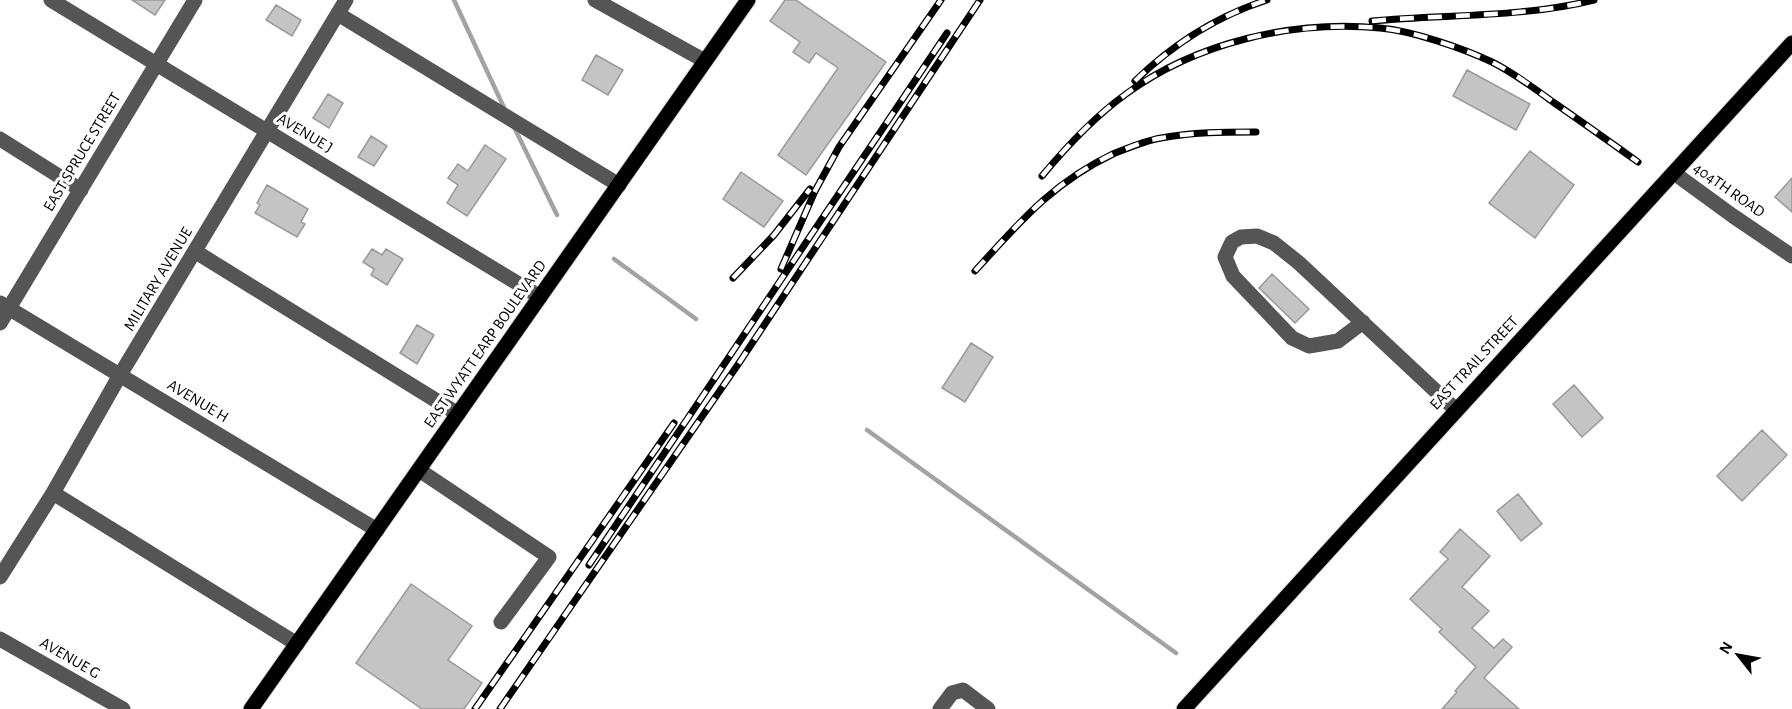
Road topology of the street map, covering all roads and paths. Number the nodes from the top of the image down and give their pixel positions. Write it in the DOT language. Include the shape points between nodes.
graph roads {
  1 [pos="51,0"];
  2 [pos="195,0"];
  3 [pos="595,0"];
  4 [pos="748,0"];
  5 [pos="342,7"];
  6 [pos="1792,43"];
  7 [pos="705,61"];
  8 [pos="156,64"];
  9 [pos="268,131"];
  10 [pos="0,139"];
  11 [pos="1674,173"];
  12 [pos="618,185"];
  13 [pos="81,190"];
  14 [pos="196,252"];
  15 [pos="1792,256"];
  16 [pos="540,297"];
  17 [pos="5,305"];
  18 [pos="1363,322"];
  19 [pos="0,323"];
  20 [pos="120,375"];
  21 [pos="1455,410"];
  22 [pos="458,414"];
  23 [pos="419,470"];
  24 [pos="53,493"];
  25 [pos="376,530"];
  26 [pos="0,577"];
  27 [pos="501,622"];
  28 [pos="0,639"];
  29 [pos="297,644"];
  30 [pos="123,709"];
  31 [pos="251,709"];
  32 [pos="940,709"];
  33 [pos="988,709"];
  34 [pos="1184,709"];
  1 -- 8 [label="street, AVENUE J"];
  2 -- 8 [label="street, EAST SPRUCE STREET"];
  3 -- 7 [label="street"];
  4 -- 7 [label="main road, EAST WYATT EARP BOULEVARD"];
  5 -- 9 [label="street, MILITARY AVENUE"];
  5 -- 12 [label="street"];
  6 -- 11 [label="main road, EAST TRAIL STREET"];
  7 -- 12 [label="main road, EAST WYATT EARP BOULEVARD"];
  8 -- 9 [label="street, AVENUE J"];
  8 -- 13 [label="street, EAST SPRUCE STREET"];
  9 -- 14 [label="street, MILITARY AVENUE"];
  9 -- 16 [label="street, AVENUE J"];
  10 -- 13 [label="street"];
  11 -- 15 [label="street, 404TH ROAD"];
  11 -- 21 [label="main road, EAST TRAIL STREET"];
  12 -- 16 [label="main road, EAST WYATT EARP BOULEVARD"];
  13 -- 17 [label="street, EAST SPRUCE STREET"];
  14 -- 20 [label="street, MILITARY AVENUE"];
  14 -- 22 [label="street"];
  16 -- 22 [label="main road, EAST WYATT EARP BOULEVARD"];
  17 -- 19 [label="street, EAST SPRUCE STREET"];
  17 -- 20 [label="street, AVENUE H"];
  18 -- 18 [label="street" via="1274,243 1257,236 1232,242 1225,257 1233,276 1292,338 1309,346 1338,341"];
  18 -- 21 [label="street"];
  20 -- 24 [label="street, MILITARY AVENUE"];
  20 -- 25 [label="street, AVENUE H"];
  21 -- 34 [label="main road, EAST TRAIL STREET"];
  22 -- 23 [label="main road, EAST WYATT EARP BOULEVARD"];
  23 -- 25 [label="main road, EAST WYATT EARP BOULEVARD"];
  23 -- 27 [label="street" via="549,558"];
  24 -- 26 [label="street, MILITARY AVENUE"];
  24 -- 29 [label="street"];
  25 -- 29 [label="main road, EAST WYATT EARP BOULEVARD"];
  28 -- 30 [label="street, AVENUE G"];
  29 -- 31 [label="main road, EAST WYATT EARP BOULEVARD"];
  32 -- 33 [label="street" via="952,693 963,690"];
}
